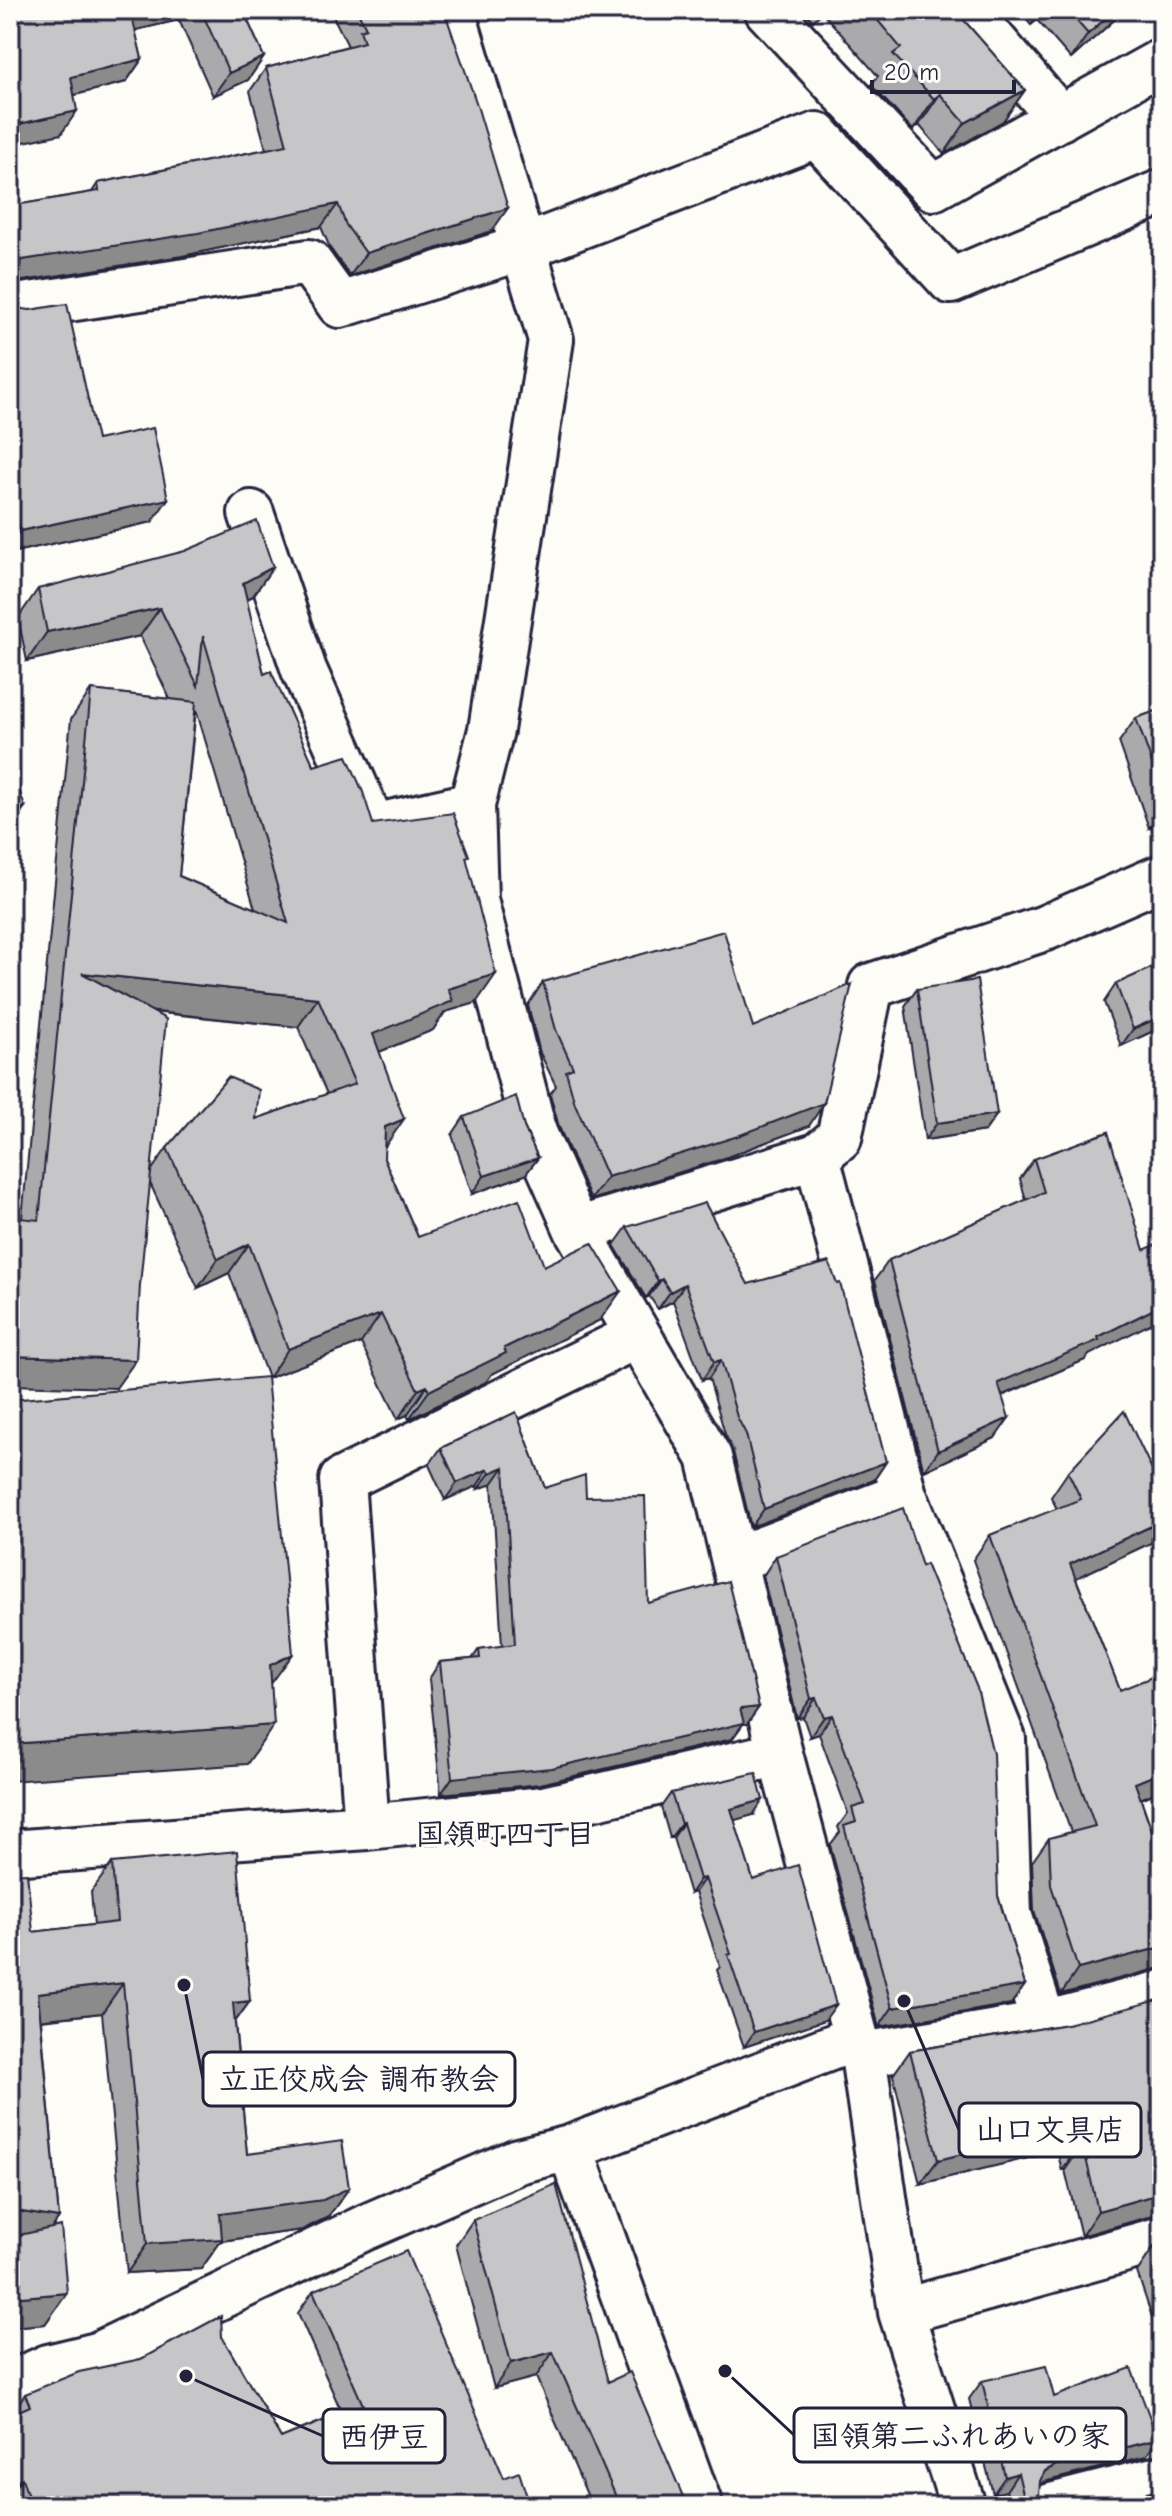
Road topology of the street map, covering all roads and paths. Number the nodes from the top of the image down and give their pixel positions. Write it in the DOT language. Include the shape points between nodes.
graph roads {
  1 [pos="452,10"];
  2 [pos="767,10"];
  3 [pos="967,10"];
  4 [pos="1162,61"];
  5 [pos="851,100"];
  6 [pos="1060,118"];
  7 [pos="817,135"];
  8 [pos="1162,192"];
  9 [pos="525,247"];
  10 [pos="10,308"];
  11 [pos="251,513"];
  12 [pos="472,805"];
  13 [pos="1162,877"];
  14 [pos="817,1156"];
  15 [pos="577,1230"];
  16 [pos="638,1335"];
  17 [pos="904,1495"];
  18 [pos="734,1560"];
  19 [pos="780,1754"];
  20 [pos="367,1827"];
  21 [pos="10,1853"];
  22 [pos="1162,1993"];
  23 [pos="1044,2024"];
  24 [pos="860,2046"];
  25 [pos="570,2148"];
  26 [pos="1162,2239"];
  27 [pos="901,2312"];
  28 [pos="10,2384"];
  29 [pos="1162,2478"];
  30 [pos="700,2506"];
  31 [pos="963,2506"];
  32 [pos="1051,2506"];
  1 -- 9 [label="street"];
  2 -- 5 [label="street"];
  3 -- 6 [label="street"];
  4 -- 6 [label="street"];
  5 -- 6 [label="street" via="933,188"];
  5 -- 7 [label="street"];
  7 -- 8 [label="street" via="951,281"];
  7 -- 9 [label="street"];
  9 -- 10 [label="street" via="340,305 309,262"];
  9 -- 12 [label="street" via="551,340 491,730"];
  11 -- 12 [label="street" via="304,670 373,827"];
  12 -- 15 [label="street" via="475,900 535,1135"];
  13 -- 14 [label="street" via="1045,928 871,986 839,1138"];
  14 -- 15 [label="street"];
  14 -- 17 [label="street"];
  15 -- 16 [label="street"];
  16 -- 18 [label="street" via="709,1457"];
  16 -- 20 [label="street" via="342,1480"];
  17 -- 18 [label="street"];
  17 -- 23 [label="street" via="1003,1739 1009,1914"];
  18 -- 19 [label="street"];
  19 -- 20 [label="street" via="544,1809"];
  19 -- 24 [label="street"];
  20 -- 21 [label="street"];
  22 -- 23 [label="street"];
  23 -- 24 [label="street"];
  24 -- 25 [label="street"];
  24 -- 27 [label="street"];
  25 -- 28 [label="street" via="518,2161 97,2355 48,2367"];
  25 -- 30 [label="street"];
  26 -- 27 [label="street"];
  27 -- 31 [label="street"];
  29 -- 32 [label="street"];
}
